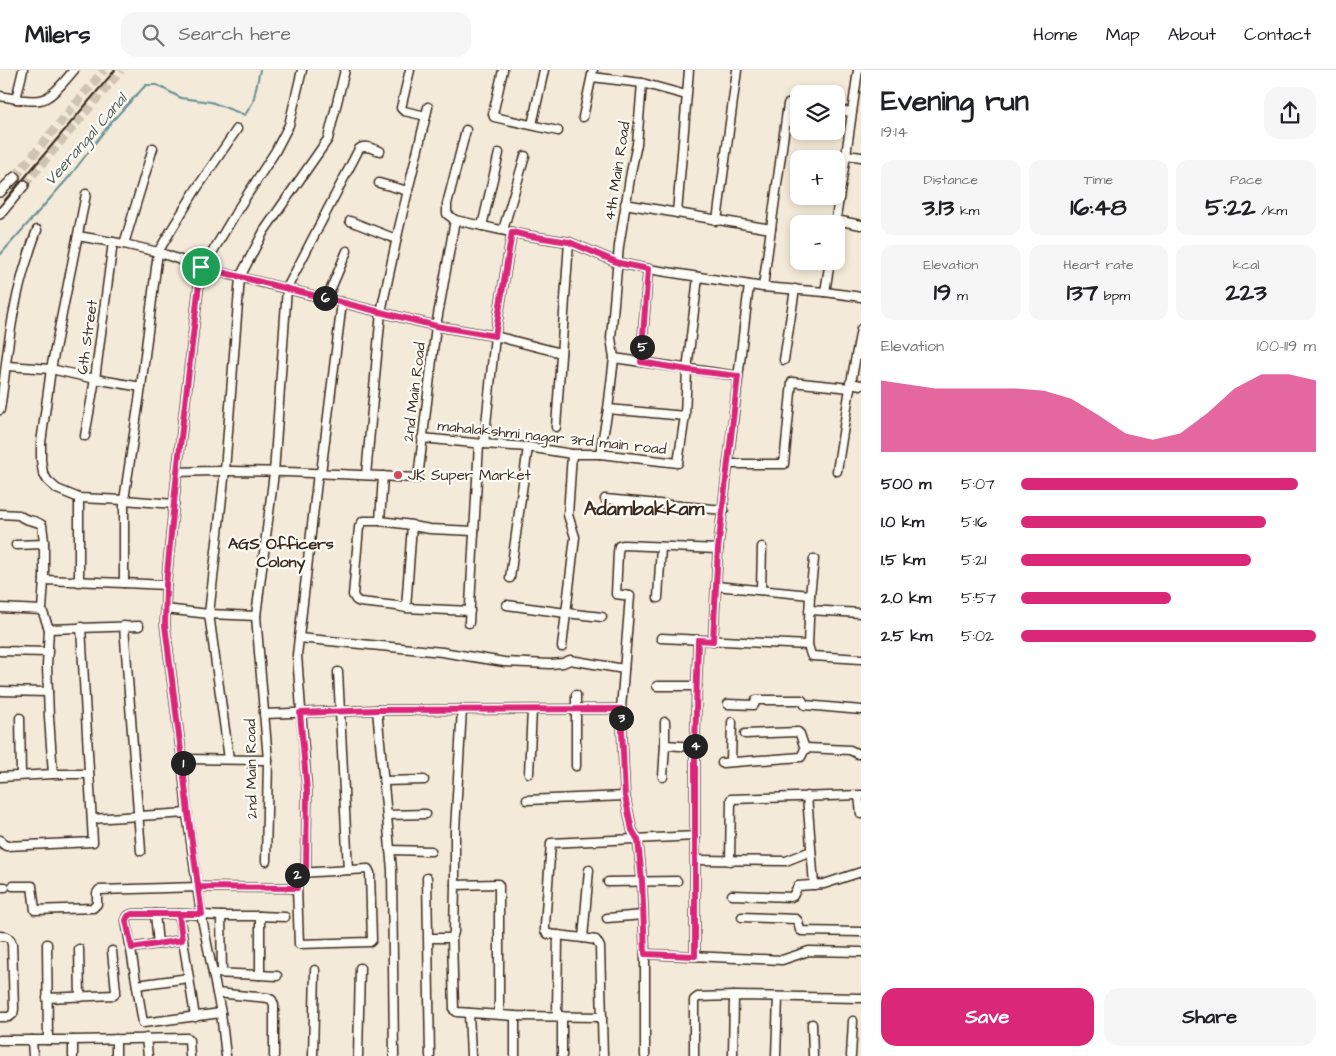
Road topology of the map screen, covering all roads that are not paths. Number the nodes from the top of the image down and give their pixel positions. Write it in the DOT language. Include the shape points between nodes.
graph roads {
  1 [pos="23,70"];
  2 [pos="74,70"];
  3 [pos="302,70"];
  4 [pos="345,70"];
  5 [pos="410,70"];
  6 [pos="504,70"];
  7 [pos="544,70"];
  8 [pos="689,70"];
  9 [pos="737,70"];
  10 [pos="858,70"];
  11 [pos="592,74"];
  12 [pos="642,83"];
  13 [pos="686,95"];
  14 [pos="0,96"];
  15 [pos="16,99"];
  16 [pos="790,104"];
  17 [pos="428,107"];
  18 [pos="845,111"];
  19 [pos="852,112"];
  20 [pos="426,116"];
  21 [pos="583,117"];
  22 [pos="532,125"];
  23 [pos="237,129"];
  24 [pos="466,130"];
  25 [pos="558,131"];
  26 [pos="153,148"];
  27 [pos="380,151"];
  28 [pos="499,153"];
  29 [pos="846,155"];
  30 [pos="525,156"];
  31 [pos="861,157"];
  32 [pos="15,177"];
  33 [pos="379,184"];
  34 [pos="24,185"];
  35 [pos="408,191"];
  36 [pos="0,192"];
  37 [pos="86,194"];
  38 [pos="625,204"];
  39 [pos="0,213"];
  40 [pos="677,213"];
  41 [pos="836,215"];
  42 [pos="454,220"];
  43 [pos="717,220"];
  44 [pos="350,221"];
  45 [pos="845,223"];
  46 [pos="861,225"];
  47 [pos="482,226"];
  48 [pos="771,229"];
  49 [pos="37,230"];
  50 [pos="502,230"];
  51 [pos="512,232"];
  52 [pos="78,236"];
  53 [pos="396,239"];
  54 [pos="113,242"];
  55 [pos="569,242"];
  56 [pos="124,244"];
  57 [pos="347,251"];
  58 [pos="158,252"];
  59 [pos="619,263"];
  60 [pos="202,267"];
  61 [pos="648,269"];
  62 [pos="829,270"];
  63 [pos="240,277"];
  64 [pos="698,277"];
  65 [pos="749,285"];
  66 [pos="763,287"];
  67 [pos="287,288"];
  68 [pos="795,290"];
  69 [pos="825,292"];
  70 [pos="861,297"];
  71 [pos="327,298"];
  72 [pos="342,302"];
  73 [pos="381,312"];
  74 [pos="436,326"];
  75 [pos="861,329"];
  76 [pos="495,336"];
  77 [pos="562,353"];
  78 [pos="614,358"];
  79 [pos="784,360"];
  80 [pos="641,362"];
  81 [pos="7,366"];
  82 [pos="51,369"];
  83 [pos="688,370"];
  84 [pos="738,376"];
  85 [pos="95,379"];
  86 [pos="861,385"];
  87 [pos="850,386"];
  88 [pos="141,387"];
  89 [pos="608,409"];
  90 [pos="0,410"];
  91 [pos="685,416"];
  92 [pos="556,426"];
  93 [pos="84,436"];
  94 [pos="422,438"];
  95 [pos="482,444"];
  96 [pos="528,447"];
  97 [pos="572,454"];
  98 [pos="600,454"];
  99 [pos="728,464"];
  100 [pos="225,470"];
  101 [pos="837,471"];
  102 [pos="177,472"];
  103 [pos="274,473"];
  104 [pos="319,473"];
  105 [pos="366,475"];
  106 [pos="383,476"];
  107 [pos="79,498"];
  108 [pos="605,498"];
  109 [pos="124,500"];
  110 [pos="174,504"];
  111 [pos="724,510"];
  112 [pos="0,514"];
  113 [pos="380,521"];
  114 [pos="412,526"];
  115 [pos="474,531"];
  116 [pos="44,544"];
  117 [pos="16,545"];
  118 [pos="661,547"];
  119 [pos="762,547"];
  120 [pos="718,549"];
  121 [pos="814,559"];
  122 [pos="510,578"];
  123 [pos="44,580"];
  124 [pos="79,582"];
  125 [pos="124,583"];
  126 [pos="166,585"];
  127 [pos="716,586"];
  128 [pos="760,590"];
  129 [pos="810,595"];
  130 [pos="658,598"];
  131 [pos="508,605"];
  132 [pos="0,608"];
  133 [pos="406,608"];
  134 [pos="165,609"];
  135 [pos="42,610"];
  136 [pos="809,610"];
  137 [pos="470,611"];
  138 [pos="566,613"];
  139 [pos="861,613"];
  140 [pos="210,614"];
  141 [pos="256,616"];
  142 [pos="602,617"];
  143 [pos="469,623"];
  144 [pos="124,626"];
  145 [pos="139,626"];
  146 [pos="81,627"];
  147 [pos="49,629"];
  148 [pos="299,638"];
  149 [pos="661,638"];
  150 [pos="698,640"];
  151 [pos="713,641"];
  152 [pos="808,645"];
  153 [pos="562,647"];
  154 [pos="0,651"];
  155 [pos="48,652"];
  156 [pos="861,659"];
  157 [pos="624,669"];
  158 [pos="338,672"];
  159 [pos="657,686"];
  160 [pos="696,686"];
  161 [pos="0,691"];
  162 [pos="48,692"];
  163 [pos="576,695"];
  164 [pos="728,704"];
  165 [pos="576,708"];
  166 [pos="462,709"];
  167 [pos="621,709"];
  168 [pos="377,710"];
  169 [pos="532,710"];
  170 [pos="861,710"];
  171 [pos="340,711"];
  172 [pos="300,713"];
  173 [pos="264,714"];
  174 [pos="20,718"];
  175 [pos="665,722"];
  176 [pos="732,722"];
  177 [pos="745,734"];
  178 [pos="664,745"];
  179 [pos="695,747"];
  180 [pos="805,749"];
  181 [pos="861,754"];
  182 [pos="182,759"];
  183 [pos="228,759"];
  184 [pos="268,760"];
  185 [pos="731,762"];
  186 [pos="722,763"];
  187 [pos="576,766"];
  188 [pos="530,773"];
  189 [pos="53,774"];
  190 [pos="89,774"];
  191 [pos="21,776"];
  192 [pos="0,777"];
  193 [pos="663,777"];
  194 [pos="424,780"];
  195 [pos="384,781"];
  196 [pos="625,796"];
  197 [pos="807,796"];
  198 [pos="860,796"];
  199 [pos="527,800"];
  200 [pos="188,813"];
  201 [pos="426,814"];
  202 [pos="861,814"];
  203 [pos="387,815"];
  204 [pos="138,816"];
  205 [pos="92,819"];
  206 [pos="696,836"];
  207 [pos="0,840"];
  208 [pos="638,840"];
  209 [pos="390,850"];
  210 [pos="141,851"];
  211 [pos="431,851"];
  212 [pos="811,851"];
  213 [pos="696,860"];
  214 [pos="266,861"];
  215 [pos="730,861"];
  216 [pos="348,867"];
  217 [pos="589,870"];
  218 [pos="306,872"];
  219 [pos="861,872"];
  220 [pos="427,878"];
  221 [pos="642,881"];
  222 [pos="677,881"];
  223 [pos="608,882"];
  224 [pos="455,885"];
  225 [pos="814,885"];
  226 [pos="6,887"];
  227 [pos="198,887"];
  228 [pos="293,887"];
  229 [pos="732,895"];
  230 [pos="154,914"];
  231 [pos="179,914"];
  232 [pos="202,914"];
  233 [pos="643,915"];
  234 [pos="221,916"];
  235 [pos="260,916"];
  236 [pos="285,917"];
  237 [pos="608,918"];
  238 [pos="742,918"];
  239 [pos="861,932"];
  240 [pos="558,935"];
  241 [pos="0,936"];
  242 [pos="429,938"];
  243 [pos="452,938"];
  244 [pos="582,938"];
  245 [pos="182,940"];
  246 [pos="47,944"];
  247 [pos="158,944"];
  248 [pos="132,948"];
  249 [pos="79,949"];
  250 [pos="112,951"];
  251 [pos="861,952"];
  252 [pos="645,954"];
  253 [pos="695,956"];
  254 [pos="360,968"];
  255 [pos="315,970"];
  256 [pos="213,973"];
  257 [pos="222,973"];
  258 [pos="259,974"];
  259 [pos="278,976"];
  260 [pos="189,978"];
  261 [pos="137,985"];
  262 [pos="217,993"];
  263 [pos="734,996"];
  264 [pos="80,997"];
  265 [pos="778,997"];
  266 [pos="47,998"];
  267 [pos="861,998"];
  268 [pos="221,1013"];
  269 [pos="469,1013"];
  270 [pos="500,1014"];
  271 [pos="515,1016"];
  272 [pos="560,1016"];
  273 [pos="602,1016"];
  274 [pos="0,1017"];
  275 [pos="195,1017"];
  276 [pos="853,1021"];
  277 [pos="812,1024"];
  278 [pos="146,1038"];
  279 [pos="116,1039"];
  280 [pos="0,1040"];
  281 [pos="32,1040"];
  282 [pos="48,1040"];
  283 [pos="73,1040"];
  284 [pos="33,1056"];
  285 [pos="73,1056"];
  286 [pos="116,1056"];
  287 [pos="148,1056"];
  288 [pos="190,1056"];
  289 [pos="226,1056"];
  290 [pos="274,1056"];
  291 [pos="313,1056"];
  292 [pos="358,1056"];
  293 [pos="394,1056"];
  294 [pos="430,1056"];
  295 [pos="471,1056"];
  296 [pos="515,1056"];
  297 [pos="562,1056"];
  298 [pos="603,1056"];
  299 [pos="645,1056"];
  300 [pos="694,1056"];
  301 [pos="733,1056"];
  302 [pos="776,1056"];
  303 [pos="813,1056"];
  304 [pos="851,1056"];
  1 -- 15 [label="street"];
  2 -- 15 [label="street" via="45,99"];
  3 -- 60 [label="street" via="289,125"];
  4 -- 63 [label="street" via="328,139 264,231"];
  5 -- 20 [label="street" via="401,108"];
  6 -- 22 [label="street" via="493,116"];
  7 -- 22 [label="street"];
  8 -- 13 [label="street"];
  9 -- 43 [label="street"];
  10 -- 19 [label="street"];
  11 -- 12 [label="street"];
  11 -- 21 [label="street"];
  12 -- 13 [label="street"];
  12 -- 38 [label="street, 4th Main Road" via="638,144"];
  13 -- 40 [label="street"];
  14 -- 15 [label="street"];
  16 -- 48 [label="street"];
  17 -- 20 [label="street"];
  18 -- 19 [label="street"];
  19 -- 29 [label="street"];
  20 -- 35 [label="street"];
  22 -- 25 [label="street"];
  23 -- 58 [label="street"];
  24 -- 42 [label="street" via="447,204 447,214"];
  26 -- 56 [label="street"];
  27 -- 67 [label="street" via="367,147 359,149"];
  28 -- 47 [label="street"];
  29 -- 31 [label="street"];
  29 -- 41 [label="street"];
  30 -- 50 [label="street"];
  32 -- 36 [label="main road"];
  33 -- 35 [label="street"];
  34 -- 39 [label="main road"];
  35 -- 53 [label="street"];
  37 -- 52 [label="street"];
  38 -- 40 [label="street"];
  38 -- 59 [label="street, 4th Main Road"];
  40 -- 43 [label="street"];
  42 -- 47 [label="street"];
  42 -- 74 [label="street, 2nd Main Road"];
  43 -- 48 [label="street"];
  44 -- 53 [label="street"];
  45 -- 46 [label="street"];
  47 -- 50 [label="street"];
  48 -- 66 [label="street"];
  49 -- 81 [label="street" via="17,298"];
  50 -- 51 [label="street"];
  51 -- 55 [label="street"];
  51 -- 76 [label="street"];
  52 -- 54 [label="street"];
  52 -- 82 [label="street"];
  53 -- 73 [label="street"];
  54 -- 56 [label="street"];
  54 -- 85 [label="street, 6th Street"];
  55 -- 59 [label="street"];
  55 -- 77 [label="street"];
  56 -- 58 [label="street"];
  57 -- 71 [label="street"];
  58 -- 60 [label="street"];
  58 -- 88 [label="street"];
  59 -- 61 [label="street"];
  59 -- 78 [label="street, 4th Main Road" via="611,338"];
  60 -- 63 [label="street"];
  60 -- 102 [label="street"];
  61 -- 64 [label="street"];
  61 -- 80 [label="street"];
  62 -- 69 [label="street"];
  63 -- 67 [label="street"];
  63 -- 100 [label="street"];
  64 -- 65 [label="street"];
  64 -- 83 [label="street"];
  65 -- 66 [label="street"];
  65 -- 84 [label="street"];
  66 -- 68 [label="street"];
  67 -- 71 [label="street"];
  67 -- 103 [label="street, 2nd Main Road"];
  68 -- 69 [label="street"];
  68 -- 79 [label="street"];
  69 -- 70 [label="street"];
  71 -- 72 [label="street"];
  72 -- 73 [label="street"];
  72 -- 104 [label="street"];
  73 -- 74 [label="street"];
  73 -- 105 [label="street"];
  74 -- 76 [label="street"];
  74 -- 94 [label="street, 2nd Main Road"];
  75 -- 87 [label="street"];
  76 -- 77 [label="street"];
  76 -- 95 [label="street"];
  77 -- 92 [label="street"];
  78 -- 80 [label="street"];
  78 -- 89 [label="street, 4th Main Road"];
  80 -- 83 [label="street"];
  81 -- 82 [label="street"];
  81 -- 90 [label="street"];
  82 -- 85 [label="street"];
  82 -- 107 [label="street" via="41,442 43,473 57,489"];
  83 -- 84 [label="street"];
  83 -- 91 [label="street"];
  84 -- 99 [label="street"];
  85 -- 88 [label="street"];
  85 -- 93 [label="street, 6th Street"];
  86 -- 87 [label="street"];
  87 -- 99 [label="street" via="792,382 784,464"];
  87 -- 101 [label="street"];
  88 -- 109 [label="street"];
  89 -- 91 [label="street"];
  89 -- 98 [label="street, 4th Main Road"];
  91 -- 98 [label="street, mahalakshmi nagar 3rd main road" via="678,463"];
  94 -- 95 [label="street, mahalakshmi nagar 3rd main road"];
  94 -- 106 [label="street, 2nd Main Road" via="418,478"];
  95 -- 96 [label="street, mahalakshmi nagar 3rd main road"];
  95 -- 115 [label="street"];
  96 -- 97 [label="street, mahalakshmi nagar 3rd main road"];
  96 -- 122 [label="street"];
  97 -- 98 [label="street, mahalakshmi nagar 3rd main road"];
  97 -- 138 [label="street" via="568,515 575,537"];
  99 -- 111 [label="street"];
  100 -- 102 [label="street"];
  100 -- 103 [label="street"];
  100 -- 140 [label="street"];
  102 -- 110 [label="street"];
  103 -- 104 [label="street"];
  103 -- 141 [label="street, 2nd Main Road"];
  104 -- 105 [label="street"];
  104 -- 148 [label="street"];
  105 -- 106 [label="street"];
  106 -- 113 [label="street"];
  107 -- 109 [label="street"];
  107 -- 124 [label="street"];
  108 -- 111 [label="street"];
  109 -- 110 [label="street"];
  109 -- 125 [label="street"];
  110 -- 126 [label="street"];
  111 -- 120 [label="street"];
  112 -- 116 [label="street" via="38,521 42,525"];
  113 -- 114 [label="street"];
  113 -- 133 [label="street" via="363,521 359,527 353,595 360,602"];
  114 -- 115 [label="street"];
  114 -- 133 [label="street"];
  115 -- 137 [label="street"];
  116 -- 117 [label="street"];
  116 -- 123 [label="street"];
  118 -- 120 [label="street"];
  118 -- 130 [label="street"];
  118 -- 157 [label="street" via="619,546 616,594 630,596"];
  119 -- 128 [label="street"];
  120 -- 127 [label="street"];
  121 -- 129 [label="street"];
  123 -- 124 [label="street"];
  123 -- 135 [label="street"];
  124 -- 125 [label="street"];
  125 -- 126 [label="street"];
  126 -- 134 [label="street"];
  127 -- 128 [label="street"];
  127 -- 151 [label="street"];
  128 -- 129 [label="street"];
  129 -- 136 [label="street"];
  131 -- 138 [label="street"];
  132 -- 135 [label="street"];
  133 -- 137 [label="street"];
  134 -- 140 [label="street"];
  134 -- 182 [label="street"];
  135 -- 147 [label="street"];
  136 -- 139 [label="street"];
  136 -- 152 [label="street"];
  137 -- 143 [label="street"];
  138 -- 142 [label="street"];
  138 -- 153 [label="street"];
  140 -- 141 [label="street"];
  140 -- 183 [label="street"];
  141 -- 173 [label="street, 2nd Main Road"];
  144 -- 145 [label="street"];
  144 -- 146 [label="street"];
  144 -- 204 [label="street"];
  146 -- 147 [label="street"];
  146 -- 190 [label="street"];
  147 -- 155 [label="street"];
  148 -- 157 [label="street" via="442,652 504,662 550,664 570,660"];
  148 -- 172 [label="street"];
  149 -- 150 [label="street"];
  150 -- 151 [label="street"];
  150 -- 160 [label="street"];
  151 -- 152 [label="street"];
  152 -- 156 [label="street" via="812,656"];
  154 -- 155 [label="street"];
  155 -- 162 [label="street"];
  157 -- 167 [label="street"];
  158 -- 171 [label="street"];
  159 -- 160 [label="street"];
  160 -- 179 [label="street"];
  161 -- 162 [label="street"];
  162 -- 189 [label="street"];
  163 -- 165 [label="street"];
  164 -- 170 [label="street" via="802,700 805,705"];
  165 -- 167 [label="street"];
  165 -- 169 [label="street"];
  165 -- 187 [label="street"];
  166 -- 168 [label="street"];
  166 -- 169 [label="street"];
  166 -- 224 [label="street"];
  167 -- 196 [label="street"];
  168 -- 171 [label="street"];
  168 -- 195 [label="street"];
  169 -- 188 [label="street"];
  171 -- 172 [label="street"];
  171 -- 216 [label="street"];
  172 -- 173 [label="street"];
  172 -- 218 [label="street" via="307,791"];
  173 -- 184 [label="street, 2nd Main Road"];
  174 -- 191 [label="street"];
  175 -- 178 [label="street"];
  176 -- 185 [label="street"];
  177 -- 180 [label="street" via="798,732"];
  178 -- 179 [label="street"];
  178 -- 193 [label="street"];
  179 -- 206 [label="street"];
  180 -- 181 [label="street" via="850,750"];
  180 -- 185 [label="street" via="801,757"];
  182 -- 183 [label="street"];
  182 -- 200 [label="street"];
  183 -- 184 [label="street"];
  184 -- 214 [label="street, 2nd Main Road"];
  185 -- 186 [label="street"];
  189 -- 190 [label="street"];
  189 -- 191 [label="street"];
  190 -- 205 [label="street"];
  191 -- 192 [label="street"];
  194 -- 195 [label="street"];
  195 -- 203 [label="street"];
  196 -- 199 [label="street"];
  196 -- 208 [label="street" via="632,830"];
  197 -- 198 [label="street"];
  197 -- 212 [label="street"];
  197 -- 215 [label="street" via="730,799"];
  198 -- 202 [label="street"];
  200 -- 204 [label="street"];
  200 -- 227 [label="street"];
  201 -- 203 [label="street"];
  203 -- 209 [label="street"];
  204 -- 205 [label="street"];
  204 -- 210 [label="street"];
  205 -- 207 [label="street" via="93,842 6,846"];
  206 -- 208 [label="street"];
  206 -- 213 [label="street"];
  208 -- 221 [label="street"];
  208 -- 240 [label="street" via="551,843 545,931"];
  209 -- 211 [label="street"];
  209 -- 293 [label="street"];
  212 -- 215 [label="street" via="786,861"];
  212 -- 225 [label="street"];
  213 -- 215 [label="street"];
  213 -- 253 [label="street"];
  216 -- 218 [label="street"];
  216 -- 228 [label="street" via="369,870 370,942 299,944"];
  217 -- 244 [label="street"];
  218 -- 228 [label="street" via="298,873"];
  219 -- 225 [label="street"];
  220 -- 242 [label="street"];
  221 -- 222 [label="street"];
  221 -- 223 [label="street"];
  221 -- 233 [label="street"];
  224 -- 243 [label="street"];
  224 -- 270 [label="street" via="499,886"];
  225 -- 229 [label="street" via="798,886 791,897"];
  226 -- 227 [label="street" via="32,886 35,910 93,908 97,904 98,890"];
  227 -- 228 [label="street"];
  227 -- 232 [label="street"];
  230 -- 231 [label="street"];
  230 -- 247 [label="street"];
  230 -- 248 [label="street" via="128,916"];
  231 -- 232 [label="street"];
  231 -- 245 [label="street"];
  232 -- 234 [label="street"];
  232 -- 256 [label="street"];
  233 -- 237 [label="street"];
  233 -- 252 [label="street"];
  234 -- 235 [label="street"];
  234 -- 257 [label="street"];
  235 -- 236 [label="street"];
  235 -- 258 [label="street"];
  238 -- 239 [label="street" via="796,919 802,931"];
  240 -- 244 [label="street"];
  240 -- 272 [label="street"];
  241 -- 274 [label="street" via="9,938 12,944 14,1009 9,1017"];
  242 -- 243 [label="street"];
  242 -- 294 [label="street"];
  243 -- 269 [label="street" via="453,1008 457,1012"];
  244 -- 273 [label="street" via="596,940 600,947"];
  245 -- 247 [label="street"];
  245 -- 260 [label="street"];
  246 -- 266 [label="street"];
  247 -- 248 [label="street"];
  248 -- 261 [label="street"];
  249 -- 264 [label="street"];
  250 -- 264 [label="street" via="114,995"];
  251 -- 253 [label="street" via="809,951 782,960"];
  252 -- 253 [label="street"];
  252 -- 299 [label="street"];
  254 -- 292 [label="street"];
  255 -- 291 [label="street"];
  256 -- 257 [label="street"];
  256 -- 262 [label="street"];
  257 -- 258 [label="street"];
  258 -- 259 [label="street"];
  260 -- 261 [label="street"];
  260 -- 275 [label="street"];
  261 -- 275 [label="street" via="143,1023"];
  262 -- 268 [label="street"];
  262 -- 290 [label="street" via="272,1000"];
  263 -- 265 [label="street"];
  263 -- 300 [label="street" via="698,997 694,1000"];
  263 -- 301 [label="street"];
  264 -- 266 [label="street"];
  265 -- 267 [label="street"];
  265 -- 302 [label="street"];
  266 -- 282 [label="street"];
  268 -- 275 [label="street"];
  268 -- 289 [label="street"];
  269 -- 270 [label="street"];
  269 -- 295 [label="street"];
  270 -- 271 [label="street"];
  271 -- 272 [label="street"];
  271 -- 296 [label="street"];
  272 -- 273 [label="street"];
  272 -- 297 [label="street"];
  273 -- 298 [label="street"];
  276 -- 304 [label="street"];
  277 -- 303 [label="street"];
  278 -- 279 [label="street"];
  278 -- 287 [label="street"];
  278 -- 288 [label="street" via="187,1038"];
  279 -- 283 [label="street"];
  279 -- 286 [label="street"];
  280 -- 281 [label="street"];
  281 -- 282 [label="street"];
  281 -- 284 [label="street"];
  282 -- 283 [label="street"];
  283 -- 285 [label="street"];
}
